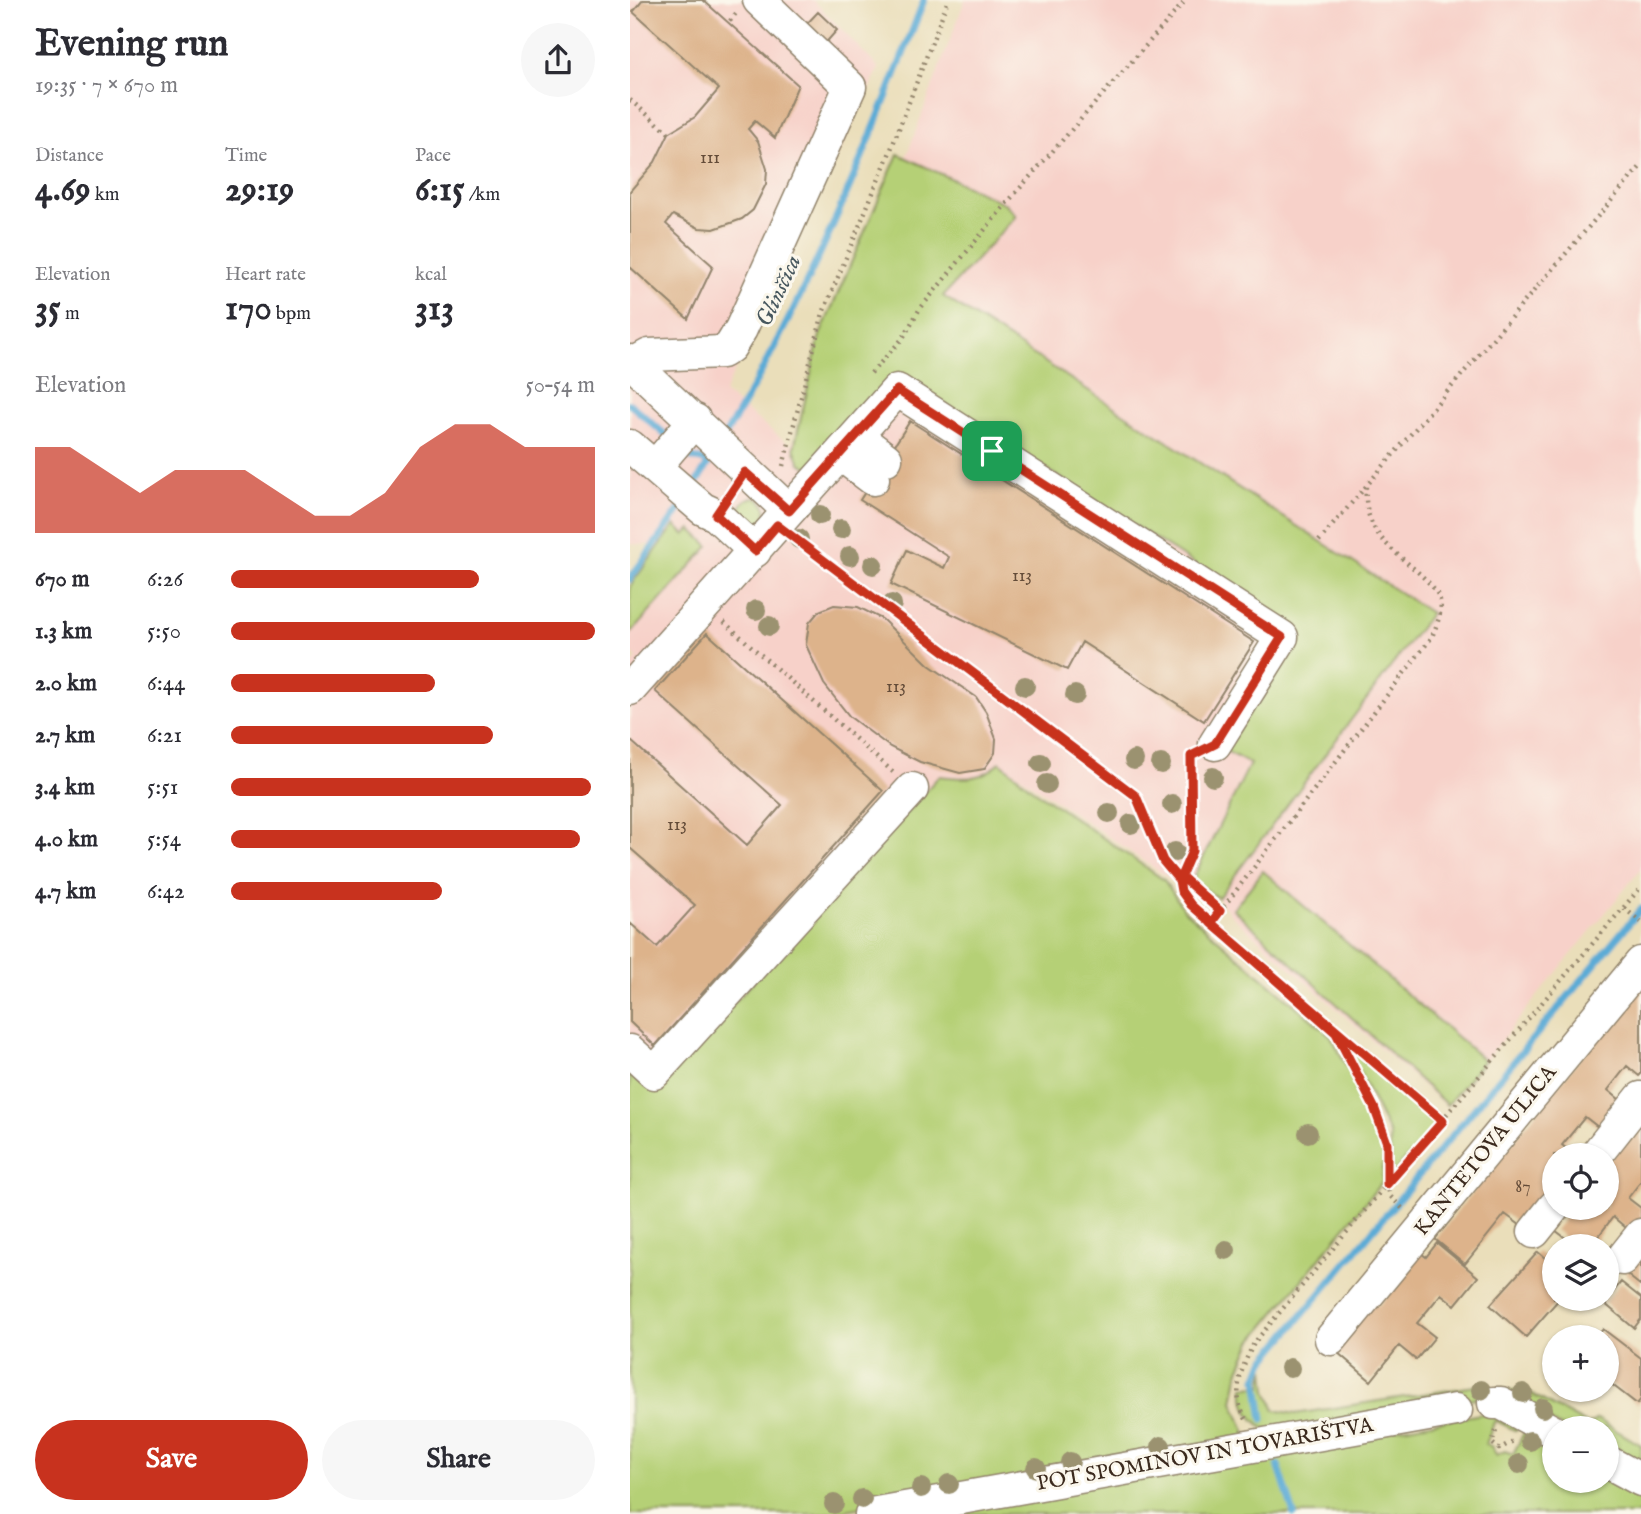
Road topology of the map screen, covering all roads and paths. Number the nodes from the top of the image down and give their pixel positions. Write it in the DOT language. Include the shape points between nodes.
graph roads {
  1 [pos="759,0"];
  2 [pos="948,0"];
  3 [pos="1186,0"];
  4 [pos="630,100"];
  5 [pos="669,133"];
  6 [pos="1641,166"];
  7 [pos="638,369"];
  8 [pos="867,378"];
  9 [pos="695,420"];
  10 [pos="848,445"];
  11 [pos="630,446"];
  12 [pos="795,459"];
  13 [pos="655,467"];
  14 [pos="879,469"];
  15 [pos="766,476"];
  16 [pos="1366,486"];
  17 [pos="783,518"];
  18 [pos="723,521"];
  19 [pos="1319,541"];
  20 [pos="755,551"];
  21 [pos="705,606"];
  22 [pos="630,689"];
  23 [pos="1215,744"];
  24 [pos="912,789"];
  25 [pos="1180,878"];
  26 [pos="1641,887"];
  27 [pos="1624,908"];
  28 [pos="1220,911"];
  29 [pos="1641,922"];
  30 [pos="1211,923"];
  31 [pos="1641,963"];
  32 [pos="1336,1033"];
  33 [pos="630,1051"];
  34 [pos="1641,1098"];
  35 [pos="1443,1121"];
  36 [pos="1605,1143"];
  37 [pos="1387,1184"];
  38 [pos="1405,1210"];
  39 [pos="1544,1220"];
  40 [pos="1534,1232"];
  41 [pos="1641,1235"];
  42 [pos="1622,1259"];
  43 [pos="1331,1339"];
  44 [pos="1494,1403"];
  45 [pos="1456,1410"];
  46 [pos="1542,1425"];
  47 [pos="1261,1445"];
  48 [pos="1619,1468"];
  49 [pos="1641,1480"];
  50 [pos="871,1514"];
  1 -- 7 [label="street" via="850,87 730,346 722,352 649,355"];
  2 -- 15 [label="path" via="817,331 782,464"];
  3 -- 8 [label="path" via="1006,204"];
  4 -- 5 [label="path"];
  6 -- 16 [label="path"];
  7 -- 9 [label="street"];
  9 -- 13 [label="street"];
  9 -- 15 [label="street" via="736,459"];
  10 -- 14 [label="street"];
  10 -- 17 [label="street"];
  10 -- 23 [label="street" via="897,390 1282,637"];
  11 -- 13 [label="street"];
  12 -- 15 [label="path"];
  13 -- 18 [label="street"];
  15 -- 17 [label="street"];
  15 -- 18 [label="street"];
  16 -- 19 [label="path"];
  16 -- 28 [label="path" via="1365,508 1371,526 1428,582 1440,599 1439,618 1432,637"];
  17 -- 20 [label="street"];
  17 -- 25 [label="path" via="1136,796 1163,861"];
  18 -- 20 [label="street"];
  20 -- 21 [label="street"];
  21 -- 22 [label="street"];
  21 -- 24 [label="path"];
  23 -- 25 [label="path" via="1191,756 1192,851"];
  24 -- 33 [label="street" via="654,1073"];
  25 -- 28 [label="path"];
  25 -- 30 [label="path" via="1181,891"];
  26 -- 27 [label="path"];
  27 -- 29 [label="path"];
  27 -- 35 [label="path"];
  28 -- 30 [label="path"];
  30 -- 32 [label="path"];
  31 -- 43 [label="street, KANTETOVA ULICA"];
  32 -- 35 [label="path"];
  32 -- 37 [label="path" via="1387,1143"];
  34 -- 36 [label="street"];
  35 -- 37 [label="path"];
  37 -- 38 [label="path" via="1390,1196"];
  37 -- 47 [label="path" via="1276,1315 1244,1362 1238,1403"];
  39 -- 40 [label="street"];
  41 -- 42 [label="street"];
  44 -- 46 [label="street"];
  45 -- 47 [label="street, POT SPOMINOV IN TOVARIŠTVA"];
  47 -- 50 [label="street, POT SPOMINOV IN TOVARIŠTVA"];
  48 -- 49 [label="street"];
}
